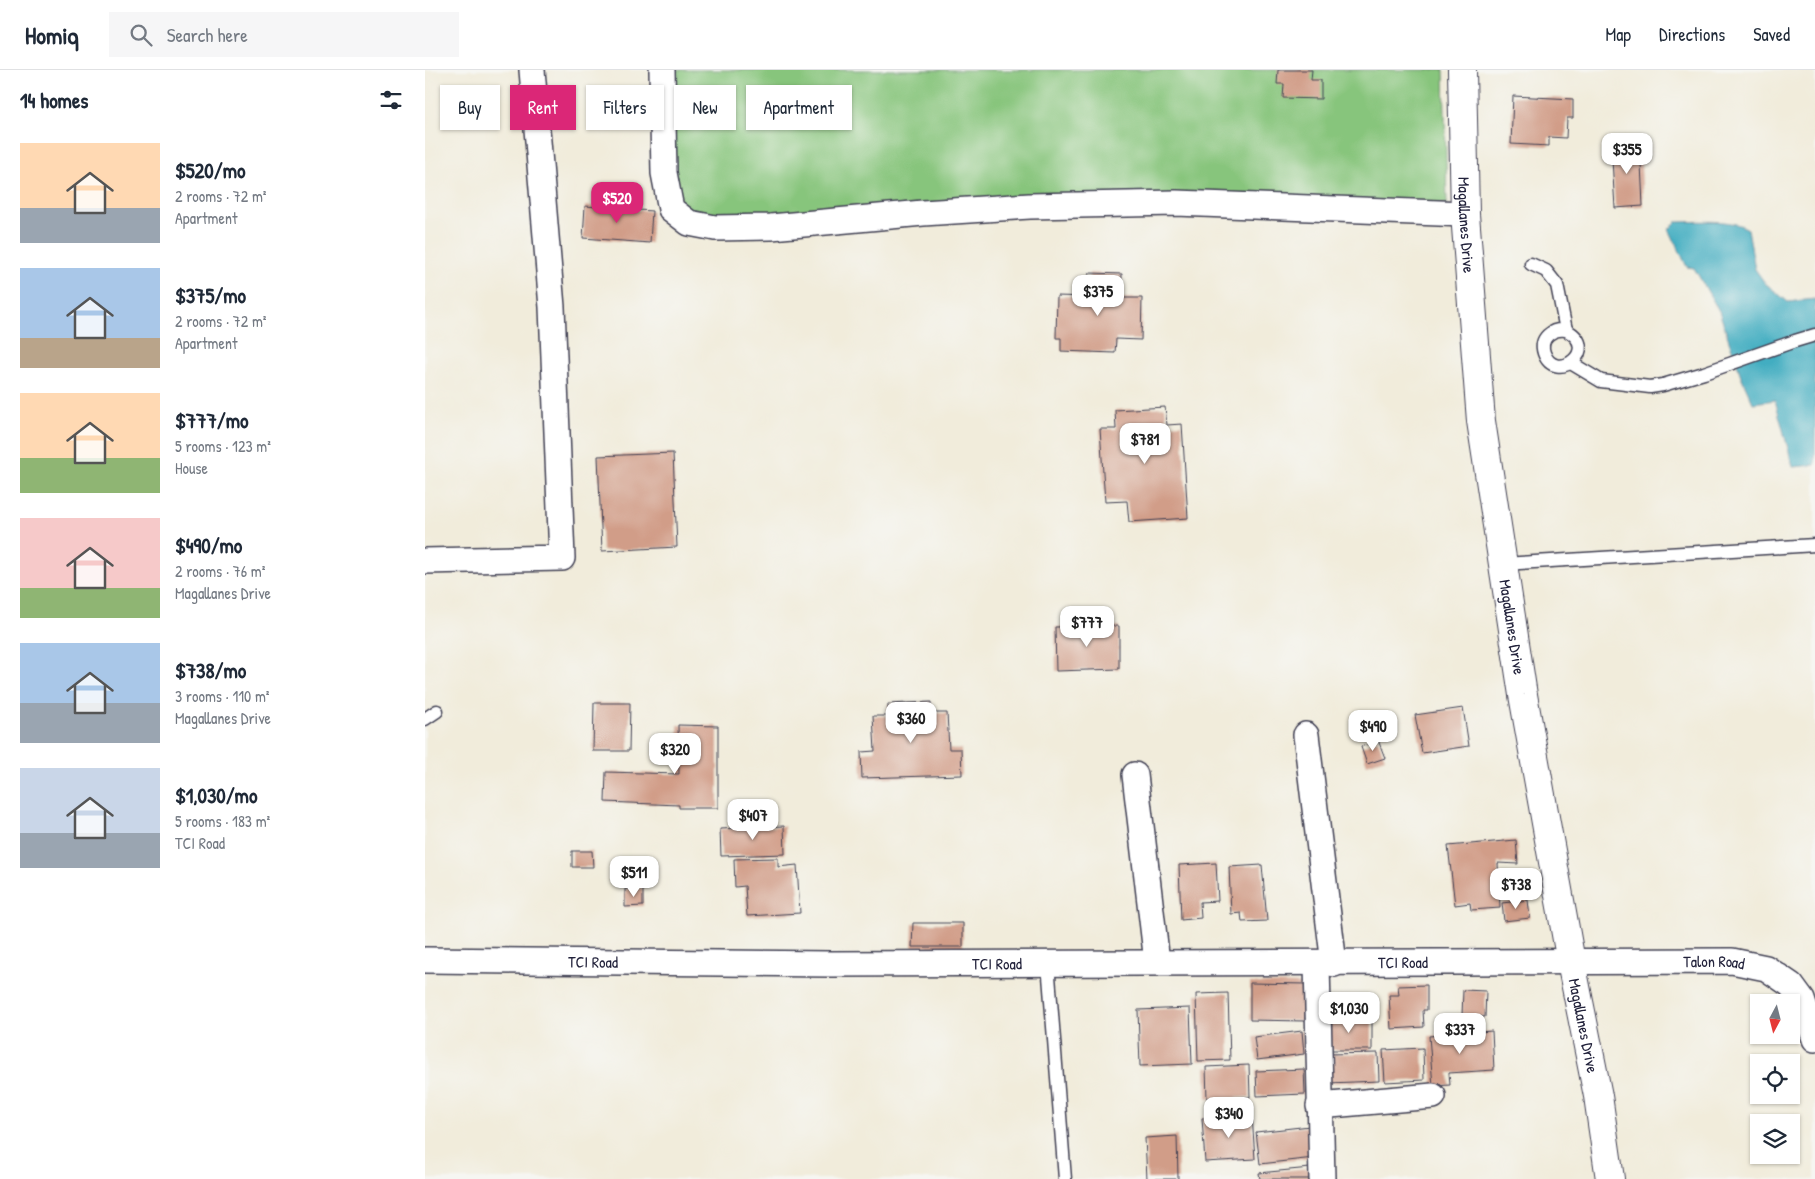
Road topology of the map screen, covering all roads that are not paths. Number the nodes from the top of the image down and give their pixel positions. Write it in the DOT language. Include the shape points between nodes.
graph roads {
  1 [pos="532,70"];
  2 [pos="662,70"];
  3 [pos="1462,70"];
  4 [pos="1465,214"];
  5 [pos="1531,264"];
  6 [pos="1566,330"];
  7 [pos="1815,336"];
  8 [pos="1571,363"];
  9 [pos="1815,545"];
  10 [pos="425,560"];
  11 [pos="1503,564"];
  12 [pos="437,711"];
  13 [pos="425,719"];
  14 [pos="1307,735"];
  15 [pos="1135,775"];
  16 [pos="425,960"];
  17 [pos="1157,962"];
  18 [pos="1571,962"];
  19 [pos="1048,963"];
  20 [pos="1325,964"];
  21 [pos="1815,1039"];
  22 [pos="1433,1096"];
  23 [pos="1319,1106"];
  24 [pos="1065,1179"];
  25 [pos="1322,1179"];
  26 [pos="1610,1179"];
  1 -- 10 [label="street" via="552,307 561,558"];
  2 -- 4 [label="street" via="664,173 671,208 689,223 715,228 771,227 1030,206 1175,203"];
  3 -- 4 [label="street, Magallanes Drive"];
  4 -- 11 [label="street, Magallanes Drive" via="1481,421"];
  5 -- 6 [label="lane" via="1546,270 1557,285"];
  6 -- 8 [label="lane" via="1576,337 1580,348"];
  6 -- 8 [label="lane" via="1549,334 1543,350 1553,364"];
  7 -- 8 [label="lane" via="1663,385 1601,381"];
  9 -- 11 [label="lane"];
  11 -- 18 [label="street, Magallanes Drive"];
  12 -- 13 [label="lane"];
  14 -- 20 [label="street"];
  15 -- 17 [label="street"];
  16 -- 19 [label="street, TCI Road"];
  17 -- 19 [label="street, TCI Road"];
  17 -- 20 [label="street, TCI Road"];
  18 -- 20 [label="street, TCI Road"];
  18 -- 21 [label="street, Talon Road" via="1732,962 1767,968 1791,985 1802,1000"];
  18 -- 26 [label="street, Magallanes Drive" via="1598,1096"];
  19 -- 24 [label="lane"];
  20 -- 23 [label="street"];
  22 -- 23 [label="street"];
  23 -- 25 [label="street"];
}
